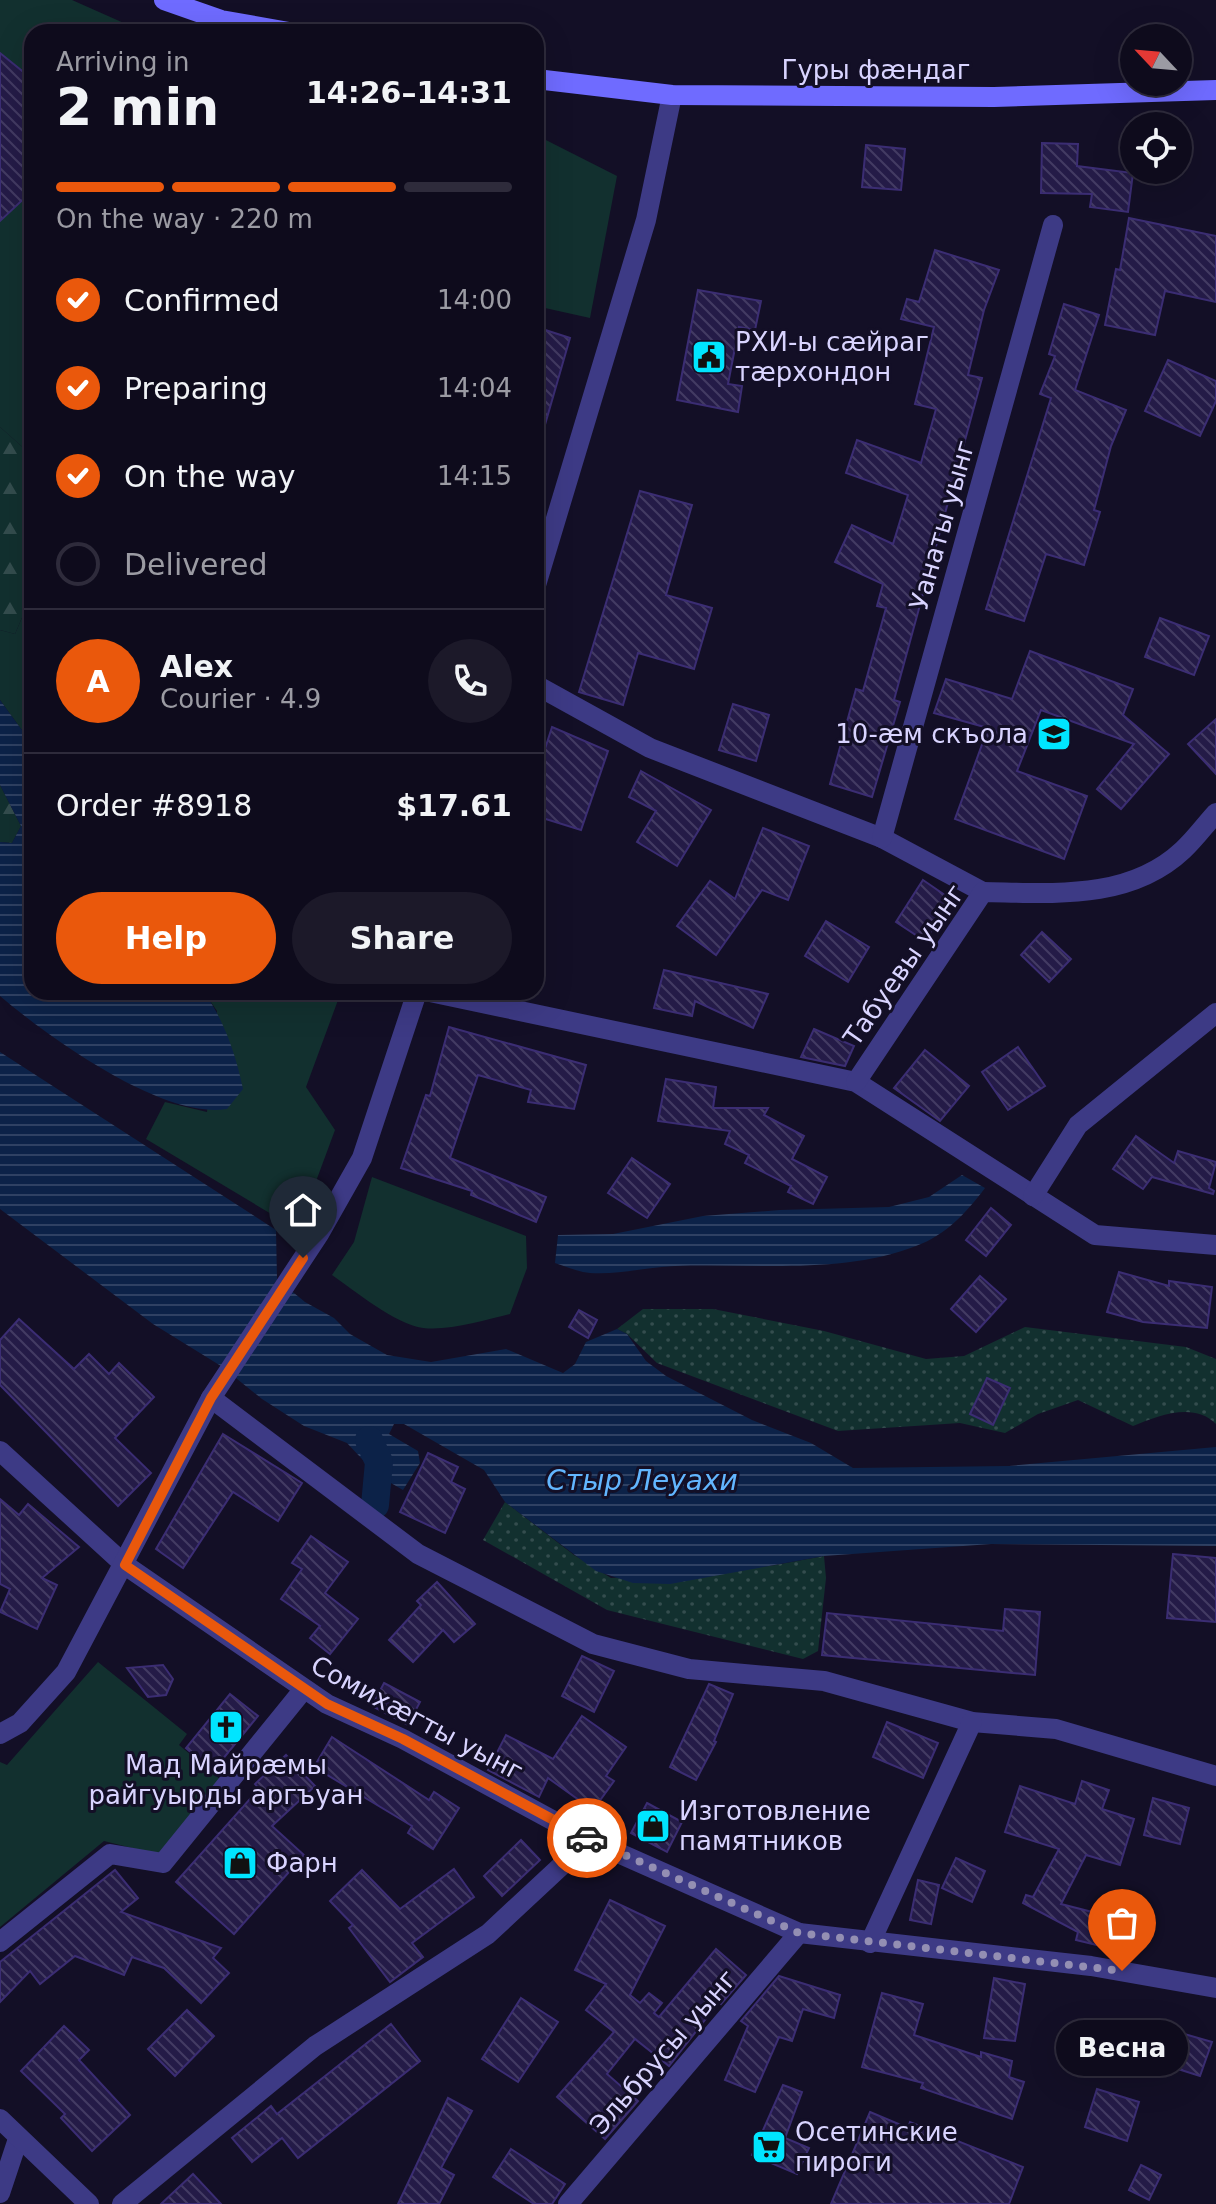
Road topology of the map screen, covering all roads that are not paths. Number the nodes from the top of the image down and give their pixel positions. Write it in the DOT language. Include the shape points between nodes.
graph roads {
  1 [pos="164,0"];
  2 [pos="244,24"];
  3 [pos="544,80"];
  4 [pos="1216,90"];
  5 [pos="672,95"];
  6 [pos="1053,225"];
  7 [pos="544,558"];
  8 [pos="544,689"];
  9 [pos="1216,813"];
  10 [pos="882,838"];
  11 [pos="983,892"];
  12 [pos="414,1000"];
  13 [pos="468,1000"];
  14 [pos="1216,1013"];
  15 [pos="856,1082"];
  16 [pos="1033,1196"];
  17 [pos="1216,1245"];
  18 [pos="211,1398"];
  19 [pos="0,1451"];
  20 [pos="125,1565"];
  21 [pos="304,1689"];
  22 [pos="972,1722"];
  23 [pos="0,1734"];
  24 [pos="1216,1776"];
  25 [pos="589,1840"];
  26 [pos="799,1933"];
  27 [pos="0,1942"];
  28 [pos="870,1943"];
  29 [pos="1216,1988"];
  30 [pos="0,2119"];
  31 [pos="18,2139"];
  32 [pos="0,2193"];
  33 [pos="89,2204"];
  34 [pos="122,2204"];
  35 [pos="568,2204"];
  1 -- 2 [label="main road"];
  3 -- 5 [label="main road, Гуры фӕндаг"];
  4 -- 5 [label="main road, Гуры фӕндаг" via="994,97"];
  5 -- 7 [label="street" via="646,220"];
  6 -- 10 [label="street, Уанаты уынг"];
  8 -- 10 [label="street" via="650,748"];
  9 -- 11 [label="street, Табуевы уынг" via="1182,852 1132,882 1080,894"];
  10 -- 11 [label="street"];
  11 -- 15 [label="street, Табуевы уынг"];
  12 -- 18 [label="street" via="362,1158 319,1234"];
  13 -- 15 [label="street"];
  14 -- 16 [label="street" via="1078,1125"];
  15 -- 16 [label="street"];
  16 -- 17 [label="street" via="1095,1235"];
  18 -- 20 [label="street"];
  18 -- 22 [label="street" via="418,1554 593,1644 689,1669 824,1681"];
  19 -- 20 [label="street, Сомихæгты уынг"];
  20 -- 21 [label="street, Сомихæгты уынг"];
  20 -- 23 [label="street" via="66,1672 20,1723"];
  21 -- 25 [label="street, Сомихæгты уынг"];
  21 -- 27 [label="street" via="163,1863 110,1854"];
  22 -- 24 [label="street" via="1056,1729"];
  22 -- 28 [label="street"];
  25 -- 26 [label="street, Сомихæгты уынг"];
  25 -- 34 [label="street" via="488,1934 315,2046"];
  26 -- 28 [label="street, Сомихæгты уынг"];
  26 -- 35 [label="street, Эльбрусы уынг"];
  28 -- 29 [label="street, Сомихæгты уынг" via="1091,1966"];
  30 -- 31 [label="street"];
  31 -- 32 [label="street"];
  31 -- 33 [label="street"];
}
